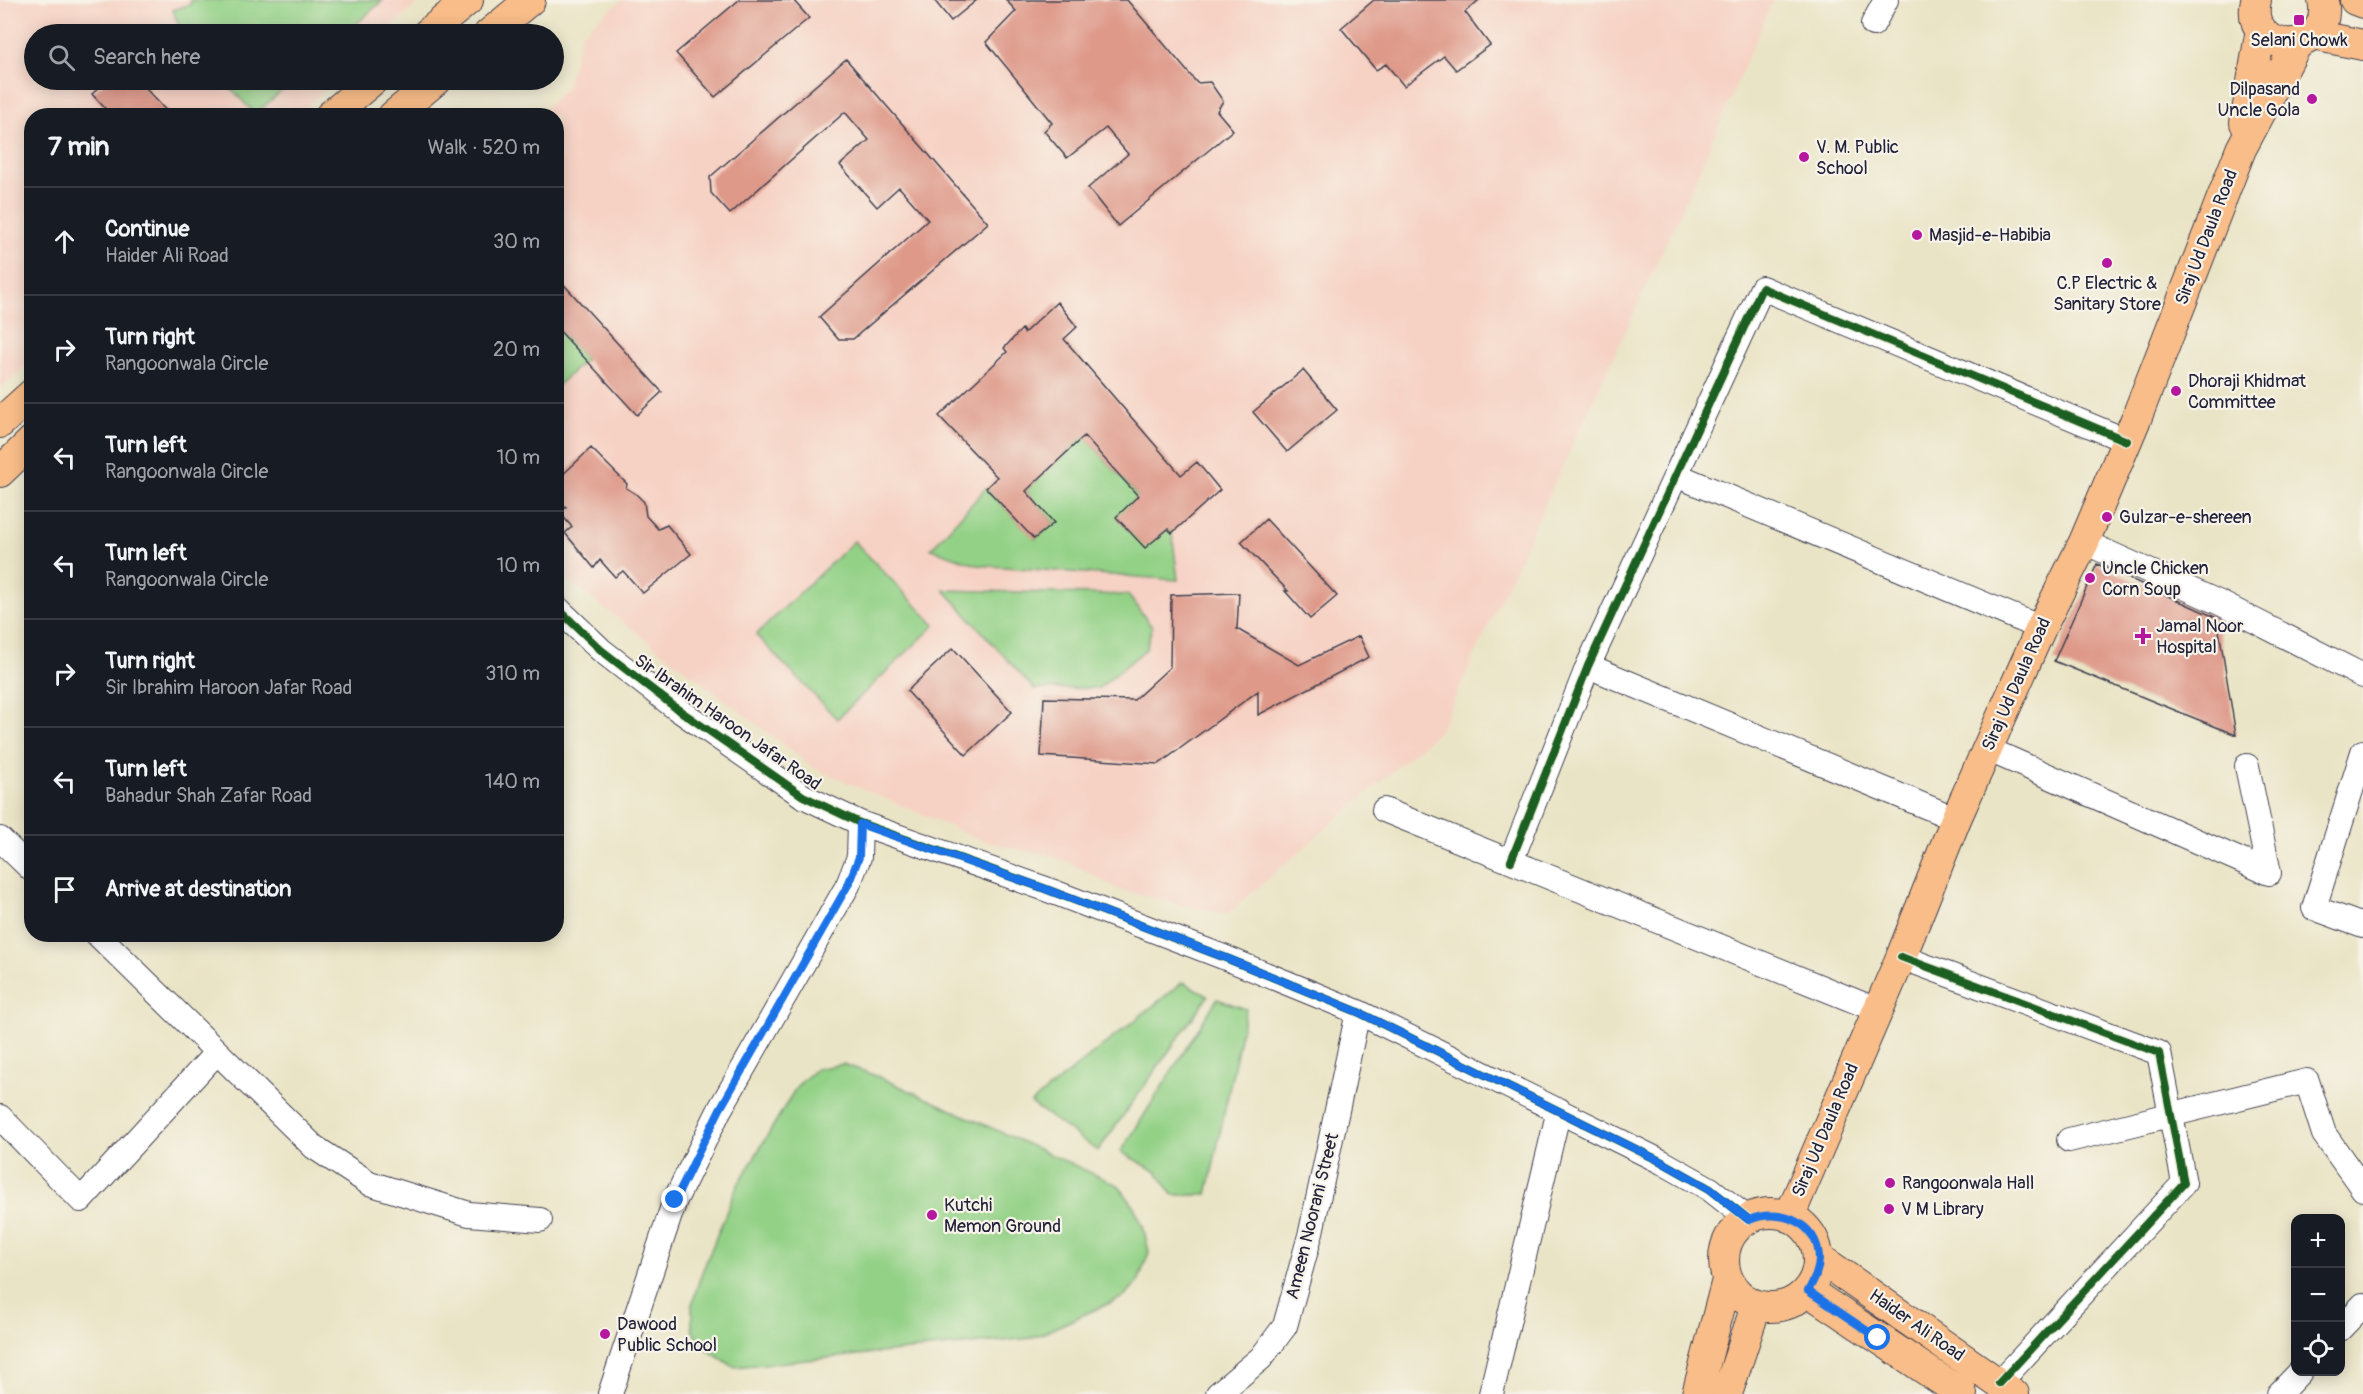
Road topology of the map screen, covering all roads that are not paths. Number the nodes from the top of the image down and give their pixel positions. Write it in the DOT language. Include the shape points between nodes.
graph roads {
  1 [pos="468,0"];
  2 [pos="530,0"];
  3 [pos="1886,0"];
  4 [pos="2323,0"];
  5 [pos="2355,0"];
  6 [pos="2363,3"];
  7 [pos="2256,8"];
  8 [pos="439,24"];
  9 [pos="501,24"];
  10 [pos="1873,24"];
  11 [pos="2305,39"];
  12 [pos="2363,45"];
  13 [pos="361,90"];
  14 [pos="424,90"];
  15 [pos="340,108"];
  16 [pos="403,108"];
  17 [pos="2241,149"];
  18 [pos="24,401"];
  19 [pos="0,423"];
  20 [pos="2127,441"];
  21 [pos="24,449"];
  22 [pos="0,472"];
  23 [pos="1676,475"];
  24 [pos="2084,542"];
  25 [pos="564,615"];
  26 [pos="2041,628"];
  27 [pos="1588,666"];
  28 [pos="2363,676"];
  29 [pos="1987,749"];
  30 [pos="2363,752"];
  31 [pos="2247,766"];
  32 [pos="1384,810"];
  33 [pos="1956,819"];
  34 [pos="860,824"];
  35 [pos="0,839"];
  36 [pos="1511,861"];
  37 [pos="24,862"];
  38 [pos="2363,926"];
  39 [pos="105,942"];
  40 [pos="1901,957"];
  41 [pos="1877,1010"];
  42 [pos="1358,1012"];
  43 [pos="217,1052"];
  44 [pos="1559,1110"];
  45 [pos="2171,1115"];
  46 [pos="0,1117"];
  47 [pos="2069,1140"];
  48 [pos="2363,1189"];
  49 [pos="1789,1217"];
  50 [pos="540,1220"];
  51 [pos="1749,1220"];
  52 [pos="1819,1258"];
  53 [pos="1727,1280"];
  54 [pos="1808,1291"];
  55 [pos="2363,1305"];
  56 [pos="1756,1306"];
  57 [pos="2345,1324"];
  58 [pos="2295,1376"];
  59 [pos="2007,1388"];
  60 [pos="610,1394"];
  61 [pos="1218,1394"];
  62 [pos="1491,1394"];
  63 [pos="1697,1394"];
  64 [pos="1727,1394"];
  65 [pos="1962,1394"];
  66 [pos="2279,1394"];
  1 -- 8 [label="main road"];
  2 -- 9 [label="main road"];
  3 -- 10 [label="street"];
  4 -- 11 [label="main road, Siraj Ud Daula Road" via="2322,23"];
  5 -- 6 [label="main road"];
  7 -- 11 [label="main road" via="2265,35 2280,43"];
  7 -- 17 [label="main road, Siraj Ud Daula Road"];
  11 -- 12 [label="main road"];
  11 -- 17 [label="main road, Siraj Ud Daula Road"];
  13 -- 15 [label="main road"];
  14 -- 16 [label="main road"];
  17 -- 20 [label="main road, Siraj Ud Daula Road"];
  18 -- 19 [label="main road"];
  20 -- 23 [label="street" via="1762,288"];
  20 -- 24 [label="main road, Siraj Ud Daula Road"];
  21 -- 22 [label="main road"];
  23 -- 26 [label="street"];
  23 -- 27 [label="street"];
  24 -- 26 [label="main road, Siraj Ud Daula Road"];
  24 -- 28 [label="street" via="2220,603"];
  25 -- 34 [label="street, Sir Ibrahim Haroon Jafar Road" via="601,650 676,708 802,796"];
  26 -- 29 [label="main road, Siraj Ud Daula Road"];
  27 -- 33 [label="street"];
  27 -- 36 [label="street"];
  29 -- 31 [label="street" via="2269,873"];
  29 -- 33 [label="main road, Siraj Ud Daula Road"];
  30 -- 38 [label="street" via="2314,908"];
  32 -- 36 [label="street"];
  33 -- 40 [label="main road, Siraj Ud Daula Road"];
  34 -- 42 [label="street, Sir Ibrahim Haroon Jafar Road" via="1075,901"];
  34 -- 60 [label="street" via="859,857 848,885 720,1109 675,1200"];
  35 -- 37 [label="street"];
  36 -- 41 [label="street"];
  39 -- 43 [label="street"];
  40 -- 41 [label="main road, Siraj Ud Daula Road"];
  40 -- 45 [label="street" via="2159,1053"];
  41 -- 49 [label="main road, Siraj Ud Daula Road"];
  42 -- 44 [label="street, Sir Ibrahim Haroon Jafar Road"];
  42 -- 61 [label="street, Ameen Noorani Street" via="1311,1232 1285,1326 1262,1358"];
  43 -- 46 [label="street" via="81,1200"];
  43 -- 50 [label="street" via="314,1148 369,1183 469,1214"];
  44 -- 51 [label="street, Sir Ibrahim Haroon Jafar Road" via="1710,1189"];
  44 -- 62 [label="street"];
  45 -- 47 [label="street"];
  45 -- 48 [label="street" via="2307,1081 2324,1134"];
  45 -- 59 [label="street" via="2184,1183"];
  49 -- 51 [label="main road" via="1768,1214"];
  49 -- 52 [label="main road" via="1810,1233"];
  51 -- 53 [label="main road" via="1737,1228 1724,1252"];
  52 -- 54 [label="main road"];
  52 -- 59 [label="main road, Haider Ali Road"];
  53 -- 56 [label="main road" via="1739,1296"];
  53 -- 63 [label="main road"];
  54 -- 56 [label="main road" via="1785,1306"];
  54 -- 65 [label="main road, Haider Ali Road"];
  55 -- 57 [label="street"];
  56 -- 64 [label="main road"];
  58 -- 66 [label="street"];
}
